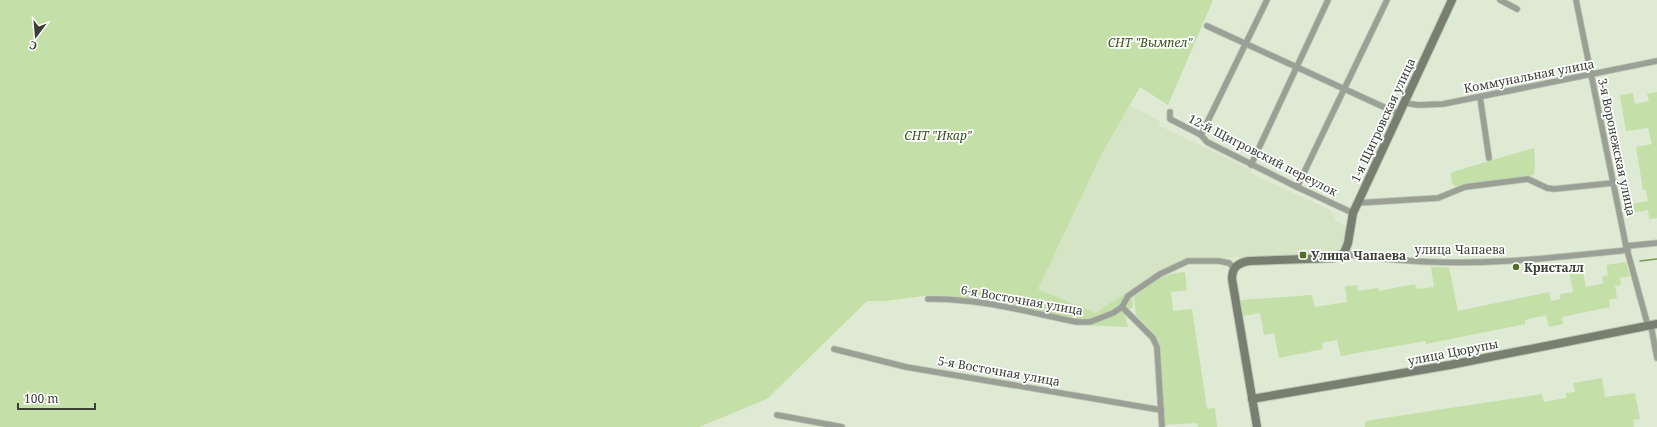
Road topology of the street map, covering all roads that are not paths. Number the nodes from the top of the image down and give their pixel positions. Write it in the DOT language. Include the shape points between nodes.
graph roads {
  1 [pos="1267,0"];
  2 [pos="1328,0"];
  3 [pos="1387,0"];
  4 [pos="1452,0"];
  5 [pos="1500,0"];
  6 [pos="1576,0"];
  7 [pos="1517,8"];
  8 [pos="1207,26"];
  9 [pos="1246,43"];
  10 [pos="1657,61"];
  11 [pos="1296,67"];
  12 [pos="1591,75"];
  13 [pos="1344,89"];
  14 [pos="1480,96"];
  15 [pos="1404,103"];
  16 [pos="1170,112"];
  17 [pos="1399,114"];
  18 [pos="1201,135"];
  19 [pos="1489,158"];
  20 [pos="1251,165"];
  21 [pos="1613,183"];
  22 [pos="1297,188"];
  23 [pos="1358,203"];
  24 [pos="1353,213"];
  25 [pos="1657,243"];
  26 [pos="1627,248"];
  27 [pos="1344,253"];
  28 [pos="1234,268"];
  29 [pos="928,299"];
  30 [pos="1122,307"];
  31 [pos="1652,325"];
  32 [pos="834,349"];
  33 [pos="1657,358"];
  34 [pos="1252,399"];
  35 [pos="1161,410"];
  36 [pos="777,415"];
  37 [pos="842,427"];
  38 [pos="1162,427"];
  39 [pos="1257,427"];
  1 -- 9 [label="street"];
  2 -- 11 [label="street"];
  3 -- 13 [label="street"];
  4 -- 15 [label="street, 1-я Щигровская улица"];
  5 -- 7 [label="street"];
  6 -- 12 [label="street, 3-я Воронежская улица"];
  8 -- 9 [label="street"];
  9 -- 11 [label="street"];
  9 -- 18 [label="street"];
  10 -- 12 [label="street, Коммунальная улица"];
  11 -- 13 [label="street"];
  11 -- 20 [label="street"];
  12 -- 14 [label="street, Коммунальная улица"];
  12 -- 21 [label="street, 3-я Воронежская улица"];
  13 -- 17 [label="street"];
  13 -- 22 [label="street"];
  14 -- 15 [label="street, Коммунальная улица" via="1427,105"];
  14 -- 19 [label="street"];
  15 -- 17 [label="street, 1-я Щигровская улица"];
  16 -- 18 [label="street, 12-й Щигровский переулок" via="1170,119 1176,124"];
  17 -- 23 [label="street, 1-я Щигровская улица"];
  18 -- 20 [label="street, 12-й Щигровский переулок" via="1207,142"];
  20 -- 22 [label="street, 12-й Щигровский переулок"];
  21 -- 23 [label="street" via="1554,188 1528,179 1465,187 1438,198"];
  21 -- 26 [label="street, 3-я Воронежская улица"];
  22 -- 24 [label="street, 12-й Щигровский переулок"];
  23 -- 24 [label="street, 1-я Щигровская улица"];
  24 -- 27 [label="street, 1-я Щигровская улица"];
  25 -- 26 [label="street, улица Чапаева"];
  26 -- 27 [label="street, улица Чапаева" via="1488,262 1428,263 1357,257"];
  26 -- 31 [label="street, 3-я Воронежская улица"];
  27 -- 28 [label="street, улица Чапаева" via="1334,258 1249,261"];
  28 -- 30 [label="street, 6-я Восточная улица" via="1229,263 1219,261 1188,261 1160,274 1128,296"];
  28 -- 34 [label="street" via="1232,278"];
  29 -- 30 [label="street, 6-я Восточная улица" via="992,304 1077,322 1090,322"];
  30 -- 35 [label="street" via="1153,338 1157,348"];
  31 -- 33 [label="street, 3-я Воронежская улица"];
  31 -- 34 [label="street, улица Цюрупы" via="1450,366"];
  32 -- 35 [label="street, 5-я Восточная улица" via="906,367"];
  34 -- 39 [label="street"];
  35 -- 38 [label="street"];
  36 -- 37 [label="street"];
}
